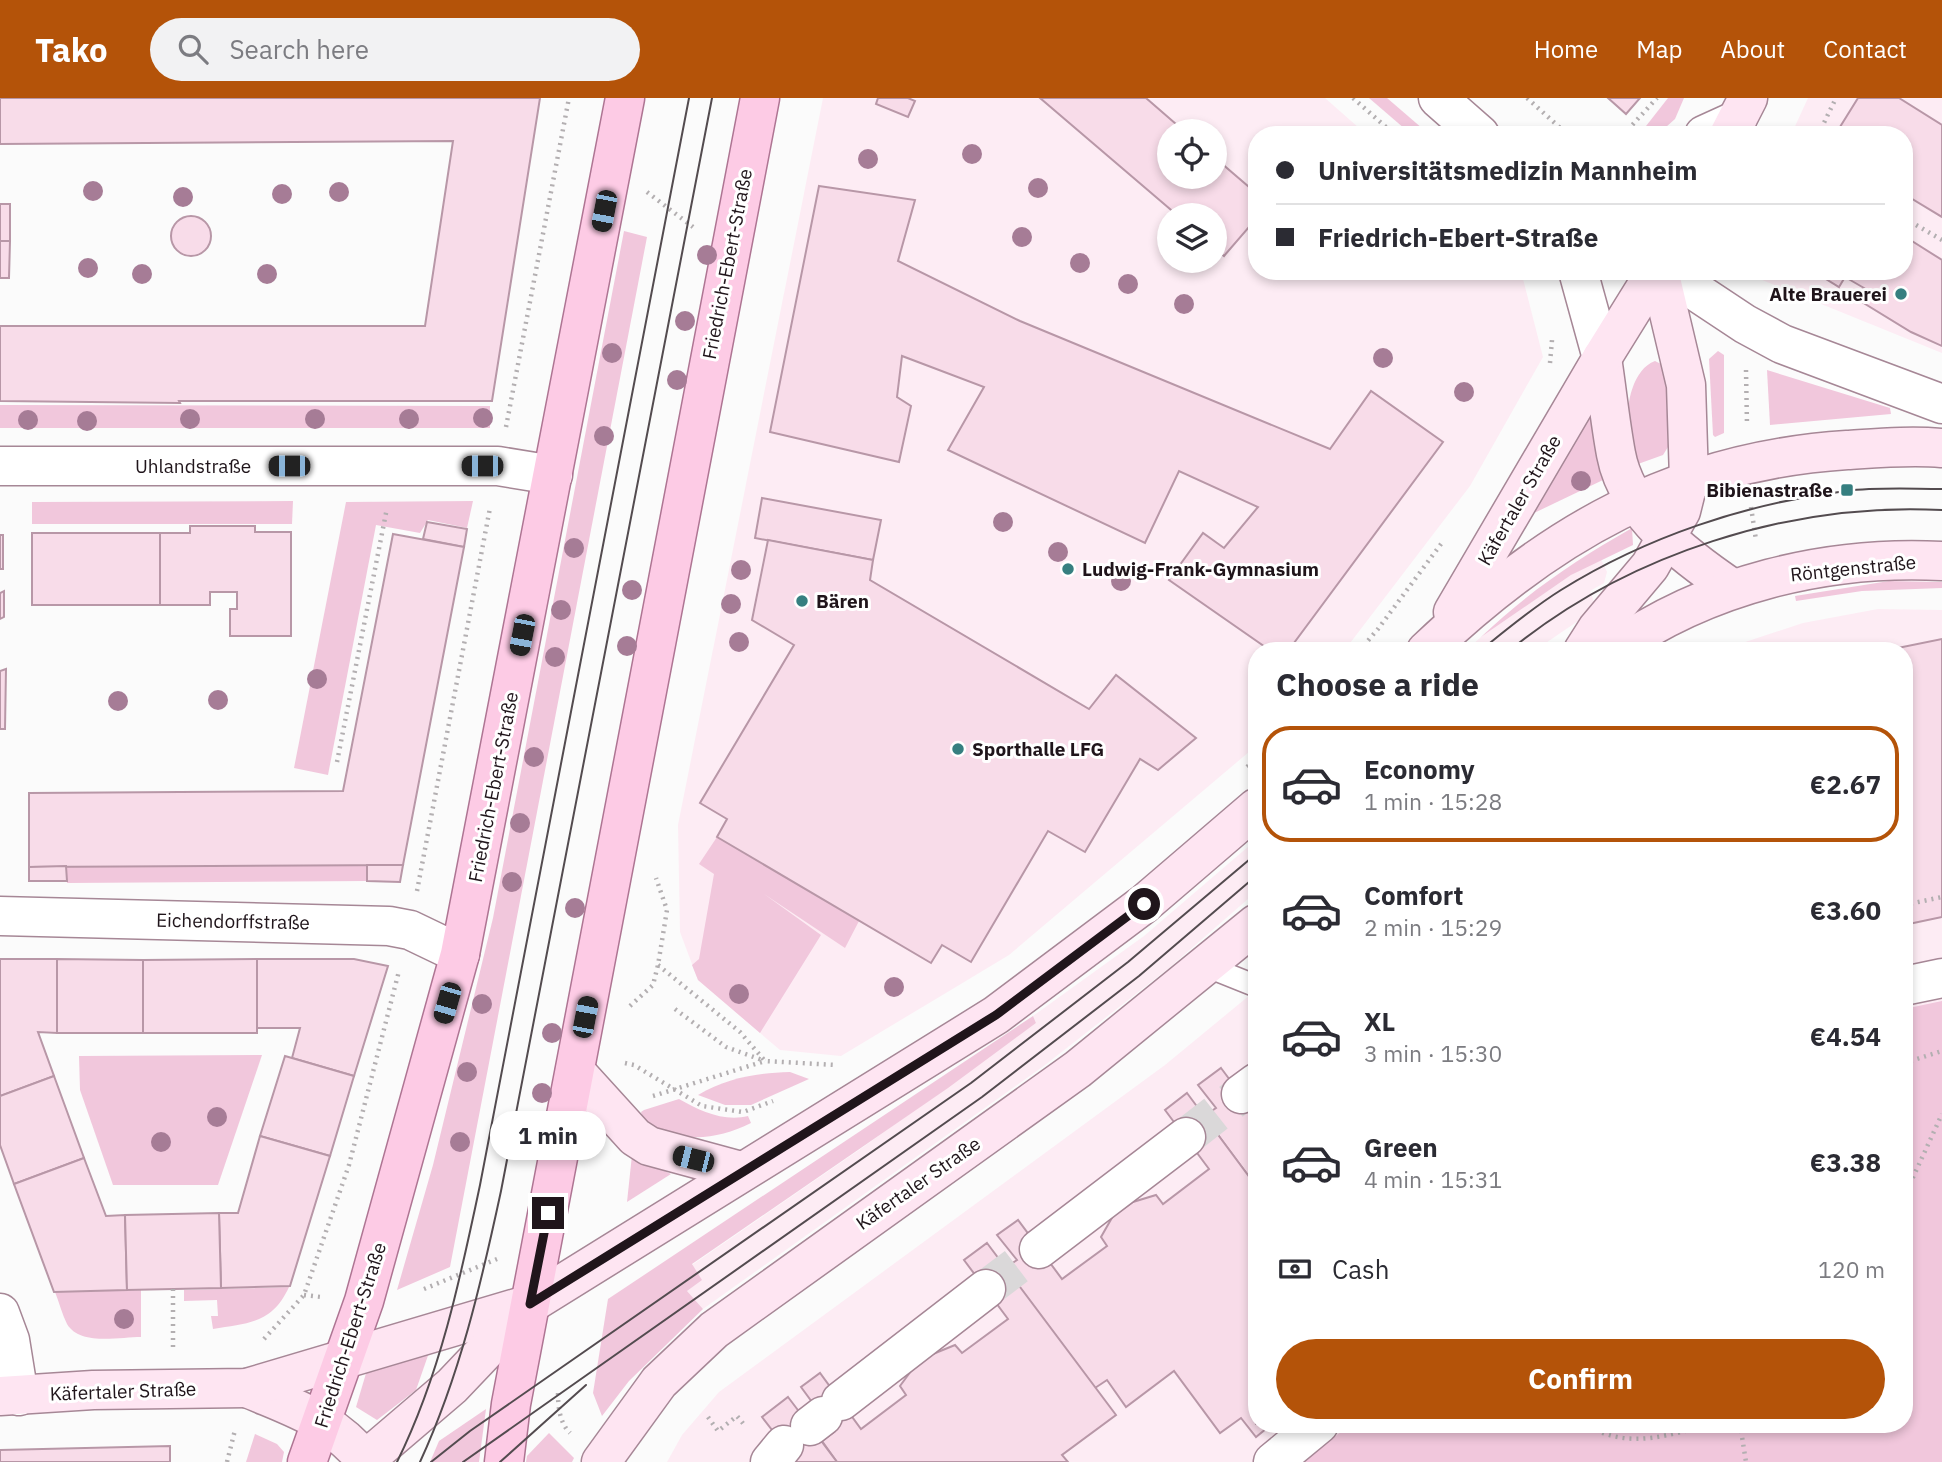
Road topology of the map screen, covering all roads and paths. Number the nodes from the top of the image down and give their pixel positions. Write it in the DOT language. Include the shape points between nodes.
graph roads {
  1 [pos="569,98"];
  2 [pos="625,98"];
  3 [pos="760,98"];
  4 [pos="1353,98"];
  5 [pos="1438,98"];
  6 [pos="1527,98"];
  7 [pos="1657,98"];
  8 [pos="1836,98"];
  9 [pos="1385,126"];
  10 [pos="1470,126"];
  11 [pos="1558,126"];
  12 [pos="1631,126"];
  13 [pos="1822,126"];
  14 [pos="647,191"];
  15 [pos="1913,223"];
  16 [pos="695,229"];
  17 [pos="1942,240"];
  18 [pos="1580,280"];
  19 [pos="1652,280"];
  20 [pos="1660,280"];
  21 [pos="1679,280"];
  22 [pos="1552,332"];
  23 [pos="1602,358"];
  24 [pos="1550,370"];
  25 [pos="1942,404"];
  26 [pos="1942,448"];
  27 [pos="0,466"];
  28 [pos="395,466"];
  29 [pos="498,466"];
  30 [pos="553,475"];
  31 [pos="1689,479"];
  32 [pos="1636,501"];
  33 [pos="1449,533"];
  34 [pos="1667,537"];
  35 [pos="1942,561"];
  36 [pos="1733,589"];
  37 [pos="1367,642"];
  38 [pos="1433,642"];
  39 [pos="1436,642"];
  40 [pos="1589,642"];
  41 [pos="1625,642"];
  42 [pos="337,762"];
  43 [pos="1248,815"];
  44 [pos="653,870"];
  45 [pos="1942,897"];
  46 [pos="1913,903"];
  47 [pos="12,916"];
  48 [pos="410,930"];
  49 [pos="1248,931"];
  50 [pos="460,954"];
  51 [pos="657,965"];
  52 [pos="1206,966"];
  53 [pos="1942,978"];
  54 [pos="1248,983"];
  55 [pos="1913,984"];
  56 [pos="629,1007"];
  57 [pos="676,1009"];
  58 [pos="1942,1051"];
  59 [pos="1913,1060"];
  60 [pos="765,1061"];
  61 [pos="620,1062"];
  62 [pos="575,1071"];
  63 [pos="833,1071"];
  64 [pos="671,1089"];
  65 [pos="775,1100"];
  66 [pos="612,1112"];
  67 [pos="1942,1114"];
  68 [pos="1186,1137"];
  69 [pos="741,1171"];
  70 [pos="1913,1177"];
  71 [pos="544,1236"];
  72 [pos="1039,1249"];
  73 [pos="173,1289"];
  74 [pos="986,1289"];
  75 [pos="364,1301"];
  76 [pos="530,1304"];
  77 [pos="0,1313"];
  78 [pos="345,1360"];
  79 [pos="560,1380"];
  80 [pos="173,1387"];
  81 [pos="247,1388"];
  82 [pos="9,1396"];
  83 [pos="737,1416"];
  84 [pos="708,1417"];
  85 [pos="323,1421"];
  86 [pos="805,1430"];
  87 [pos="1308,1433"];
  88 [pos="1599,1433"];
  89 [pos="1677,1433"];
  90 [pos="1741,1433"];
  91 [pos="603,1460"];
  92 [pos="365,1461"];
  93 [pos="307,1462"];
  94 [pos="504,1462"];
  95 [pos="1272,1462"];
  96 [pos="1746,1462"];
  1 -- 29 [label="path"];
  2 -- 30 [label="main road, Friedrich-Ebert-Straße"];
  3 -- 62 [label="main road, Friedrich-Ebert-Straße"];
  4 -- 9 [label="path"];
  5 -- 10 [label="street"];
  6 -- 11 [label="path"];
  7 -- 12 [label="path"];
  8 -- 13 [label="path"];
  14 -- 16 [label="path"];
  15 -- 17 [label="path"];
  18 -- 23 [label="street"];
  19 -- 23 [label="main road, Käfertaler Straße"];
  20 -- 31 [label="main road, Käfertaler Straße" via="1686,385"];
  21 -- 25 [label="street" via="1782,344"];
  22 -- 24 [label="path"];
  23 -- 32 [label="main road" via="1616,456"];
  23 -- 38 [label="main road, Käfertaler Straße"];
  26 -- 31 [label="main road" via="1800,453"];
  27 -- 28 [label="street, Uhlandstraße"];
  28 -- 29 [label="street, Uhlandstraße"];
  28 -- 42 [label="path"];
  29 -- 30 [label="street, Uhlandstraße"];
  29 -- 48 [label="path"];
  30 -- 50 [label="main road, Friedrich-Ebert-Straße"];
  31 -- 32 [label="main road"];
  31 -- 34 [label="main road, Käfertaler Straße" via="1681,511"];
  32 -- 34 [label="main road"];
  32 -- 39 [label="main road, Käfertaler Straße" via="1569,537 1506,580"];
  33 -- 37 [label="path"];
  34 -- 36 [label="main road"];
  34 -- 40 [label="main road, Käfertaler Straße" via="1650,566"];
  35 -- 36 [label="main road, Röntgenstraße" via="1819,568"];
  36 -- 41 [label="main road, Röntgenstraße"];
  43 -- 69 [label="main road, Käfertaler Straße" via="1144,904 996,1015"];
  44 -- 51 [label="path" via="667,910"];
  45 -- 46 [label="path"];
  47 -- 48 [label="street, Eichendorffstraße"];
  48 -- 50 [label="street, Eichendorffstraße"];
  48 -- 75 [label="path" via="349,1165 304,1295"];
  49 -- 52 [label="main road, Käfertaler Straße"];
  50 -- 75 [label="main road, Friedrich-Ebert-Straße"];
  51 -- 56 [label="path" via="653,985"];
  51 -- 60 [label="path" via="740,1032"];
  52 -- 54 [label="lane"];
  52 -- 91 [label="main road, Käfertaler Straße" via="1078,1069 714,1330 659,1382"];
  53 -- 55 [label="street"];
  57 -- 60 [label="path" via="726,1047"];
  58 -- 59 [label="path"];
  60 -- 63 [label="path" via="844,1065"];
  60 -- 64 [label="path"];
  61 -- 64 [label="path" via="634,1065"];
  62 -- 66 [label="main road"];
  62 -- 71 [label="main road, Friedrich-Ebert-Straße"];
  64 -- 65 [label="path" via="702,1106 743,1112"];
  64 -- 66 [label="path"];
  66 -- 69 [label="main road" via="649,1146"];
  67 -- 70 [label="path"];
  68 -- 72 [label="street"];
  69 -- 76 [label="main road, Käfertaler Straße"];
  71 -- 75 [label="path" via="388,1304"];
  71 -- 76 [label="main road, Friedrich-Ebert-Straße"];
  73 -- 80 [label="path"];
  74 -- 86 [label="street"];
  75 -- 78 [label="main road, Friedrich-Ebert-Straße"];
  76 -- 78 [label="main road, Käfertaler Straße"];
  76 -- 92 [label="main road" via="452,1386"];
  76 -- 94 [label="main road, Friedrich-Ebert-Straße"];
  77 -- 82 [label="street" via="10,1340"];
  78 -- 81 [label="main road, Käfertaler Straße"];
  78 -- 85 [label="main road, Friedrich-Ebert-Straße"];
  79 -- 91 [label="path" via="558,1409 567,1431"];
  80 -- 81 [label="main road, Käfertaler Straße"];
  80 -- 82 [label="main road, Käfertaler Straße"];
  81 -- 85 [label="main road, Käfertaler Straße"];
  83 -- 84 [label="path" via="718,1431"];
  85 -- 92 [label="main road, Käfertaler Straße" via="345,1437"];
  85 -- 93 [label="main road, Friedrich-Ebert-Straße"];
  87 -- 95 [label="street"];
  88 -- 89 [label="path" via="1650,1440"];
  90 -- 96 [label="path"];
}
